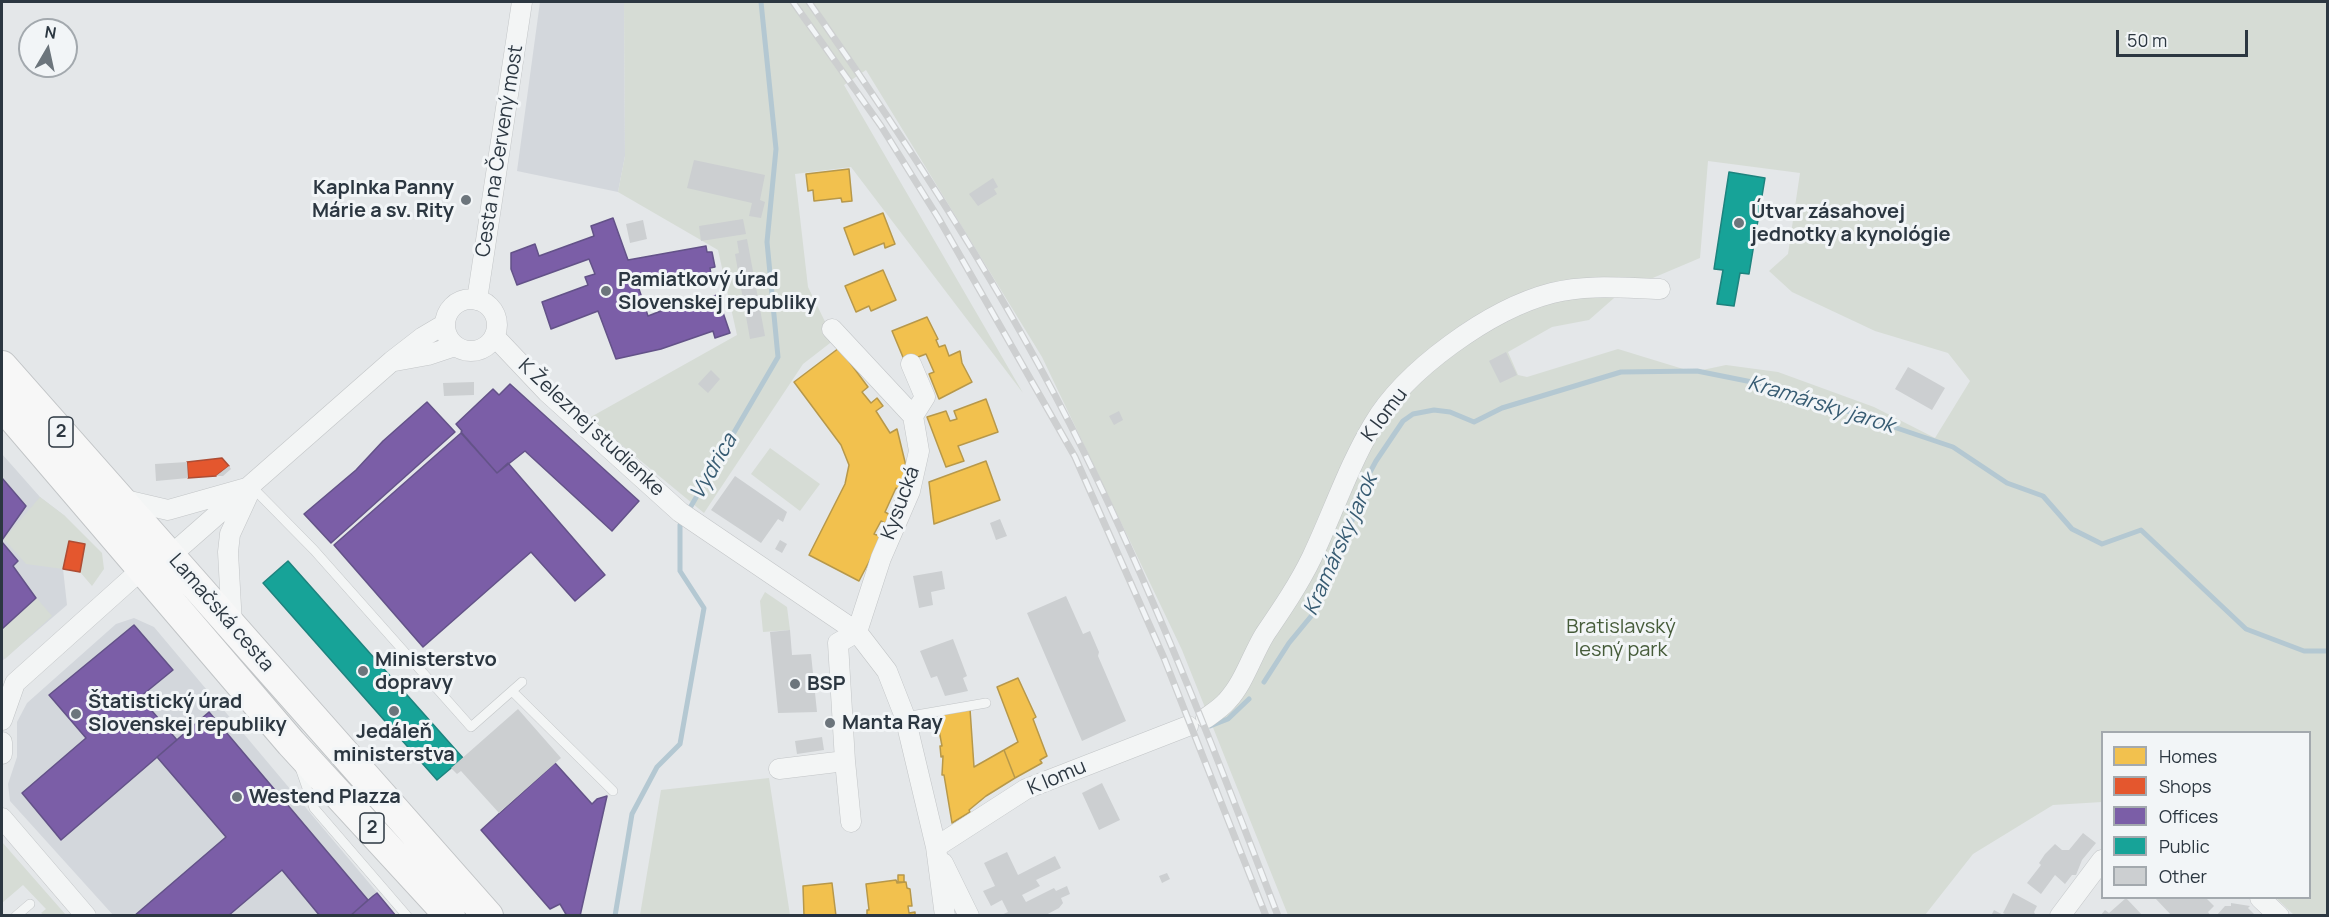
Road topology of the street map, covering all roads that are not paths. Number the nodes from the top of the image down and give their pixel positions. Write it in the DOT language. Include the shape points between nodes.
graph roads {
  1 [pos="522,2"];
  2 [pos="1660,289"];
  3 [pos="477,300"];
  4 [pos="445,324"];
  5 [pos="832,329"];
  6 [pos="495,337"];
  7 [pos="455,346"];
  8 [pos="392,362"];
  9 [pos="911,364"];
  10 [pos="2,366"];
  11 [pos="2,405"];
  12 [pos="913,416"];
  13 [pos="252,487"];
  14 [pos="120,499"];
  15 [pos="170,556"];
  16 [pos="141,570"];
  17 [pos="232,625"];
  18 [pos="856,632"];
  19 [pos="522,682"];
  20 [pos="7,688"];
  21 [pos="512,691"];
  22 [pos="986,703"];
  23 [pos="905,717"];
  24 [pos="2,720"];
  25 [pos="2,742"];
  26 [pos="291,743"];
  27 [pos="2,754"];
  28 [pos="845,761"];
  29 [pos="779,769"];
  30 [pos="614,791"];
  31 [pos="2,818"];
  32 [pos="851,822"];
  33 [pos="936,847"];
  34 [pos="2101,863"];
  35 [pos="2262,899"];
  36 [pos="30,904"];
  37 [pos="16,915"];
  38 [pos="86,915"];
  39 [pos="407,915"];
  40 [pos="450,915"];
  41 [pos="488,915"];
  42 [pos="945,915"];
  43 [pos="969,915"];
  44 [pos="2061,915"];
  45 [pos="2279,915"];
  1 -- 3 [label="street, Cesta na Červený most"];
  2 -- 33 [label="street, K lomu" via="1587,287 1551,293 1499,313 1462,336 1426,365 1374,423 1352,462 1312,557 1227,701 1197,722 1026,789"];
  3 -- 4 [label="street" via="457,303"];
  3 -- 6 [label="street" via="494,313"];
  4 -- 7 [label="street" via="447,337"];
  4 -- 8 [label="street"];
  5 -- 12 [label="street"];
  6 -- 7 [label="street" via="477,351"];
  6 -- 18 [label="street, K Železnej studienke" via="547,392 680,512"];
  7 -- 8 [label="street"];
  8 -- 13 [label="street"];
  9 -- 12 [label="street" via="925,397"];
  10 -- 14 [label="main road, Lamačská cesta / 2"];
  11 -- 16 [label="main road, Lamačská cesta / 2"];
  12 -- 18 [label="street, Kysucká" via="919,452 910,491 880,558"];
  13 -- 14 [label="street" via="168,510"];
  13 -- 15 [label="street"];
  13 -- 17 [label="street" via="230,534 227,566"];
  13 -- 21 [label="lane" via="314,550 471,727"];
  14 -- 15 [label="main road, Lamačská cesta / 2"];
  15 -- 16 [label="main road"];
  15 -- 17 [label="main road, Lamačská cesta / 2"];
  16 -- 20 [label="street"];
  16 -- 26 [label="main road, Lamačská cesta / 2"];
  17 -- 41 [label="main road, Lamačská cesta / 2"];
  18 -- 23 [label="street, K Železnej studienke" via="887,670"];
  18 -- 28 [label="street" via="838,643"];
  19 -- 21 [label="lane"];
  20 -- 24 [label="street"];
  21 -- 30 [label="lane"];
  22 -- 23 [label="lane"];
  23 -- 33 [label="street, K Železnej studienke"];
  25 -- 27 [label="street"];
  26 -- 39 [label="lane" via="314,808"];
  26 -- 40 [label="main road, Lamačská cesta / 2"];
  28 -- 29 [label="street"];
  28 -- 32 [label="street"];
  31 -- 38 [label="street"];
  33 -- 42 [label="street, K Železnej studienke"];
  33 -- 43 [label="street"];
  34 -- 44 [label="street"];
  35 -- 45 [label="street"];
  36 -- 37 [label="lane"];
}
